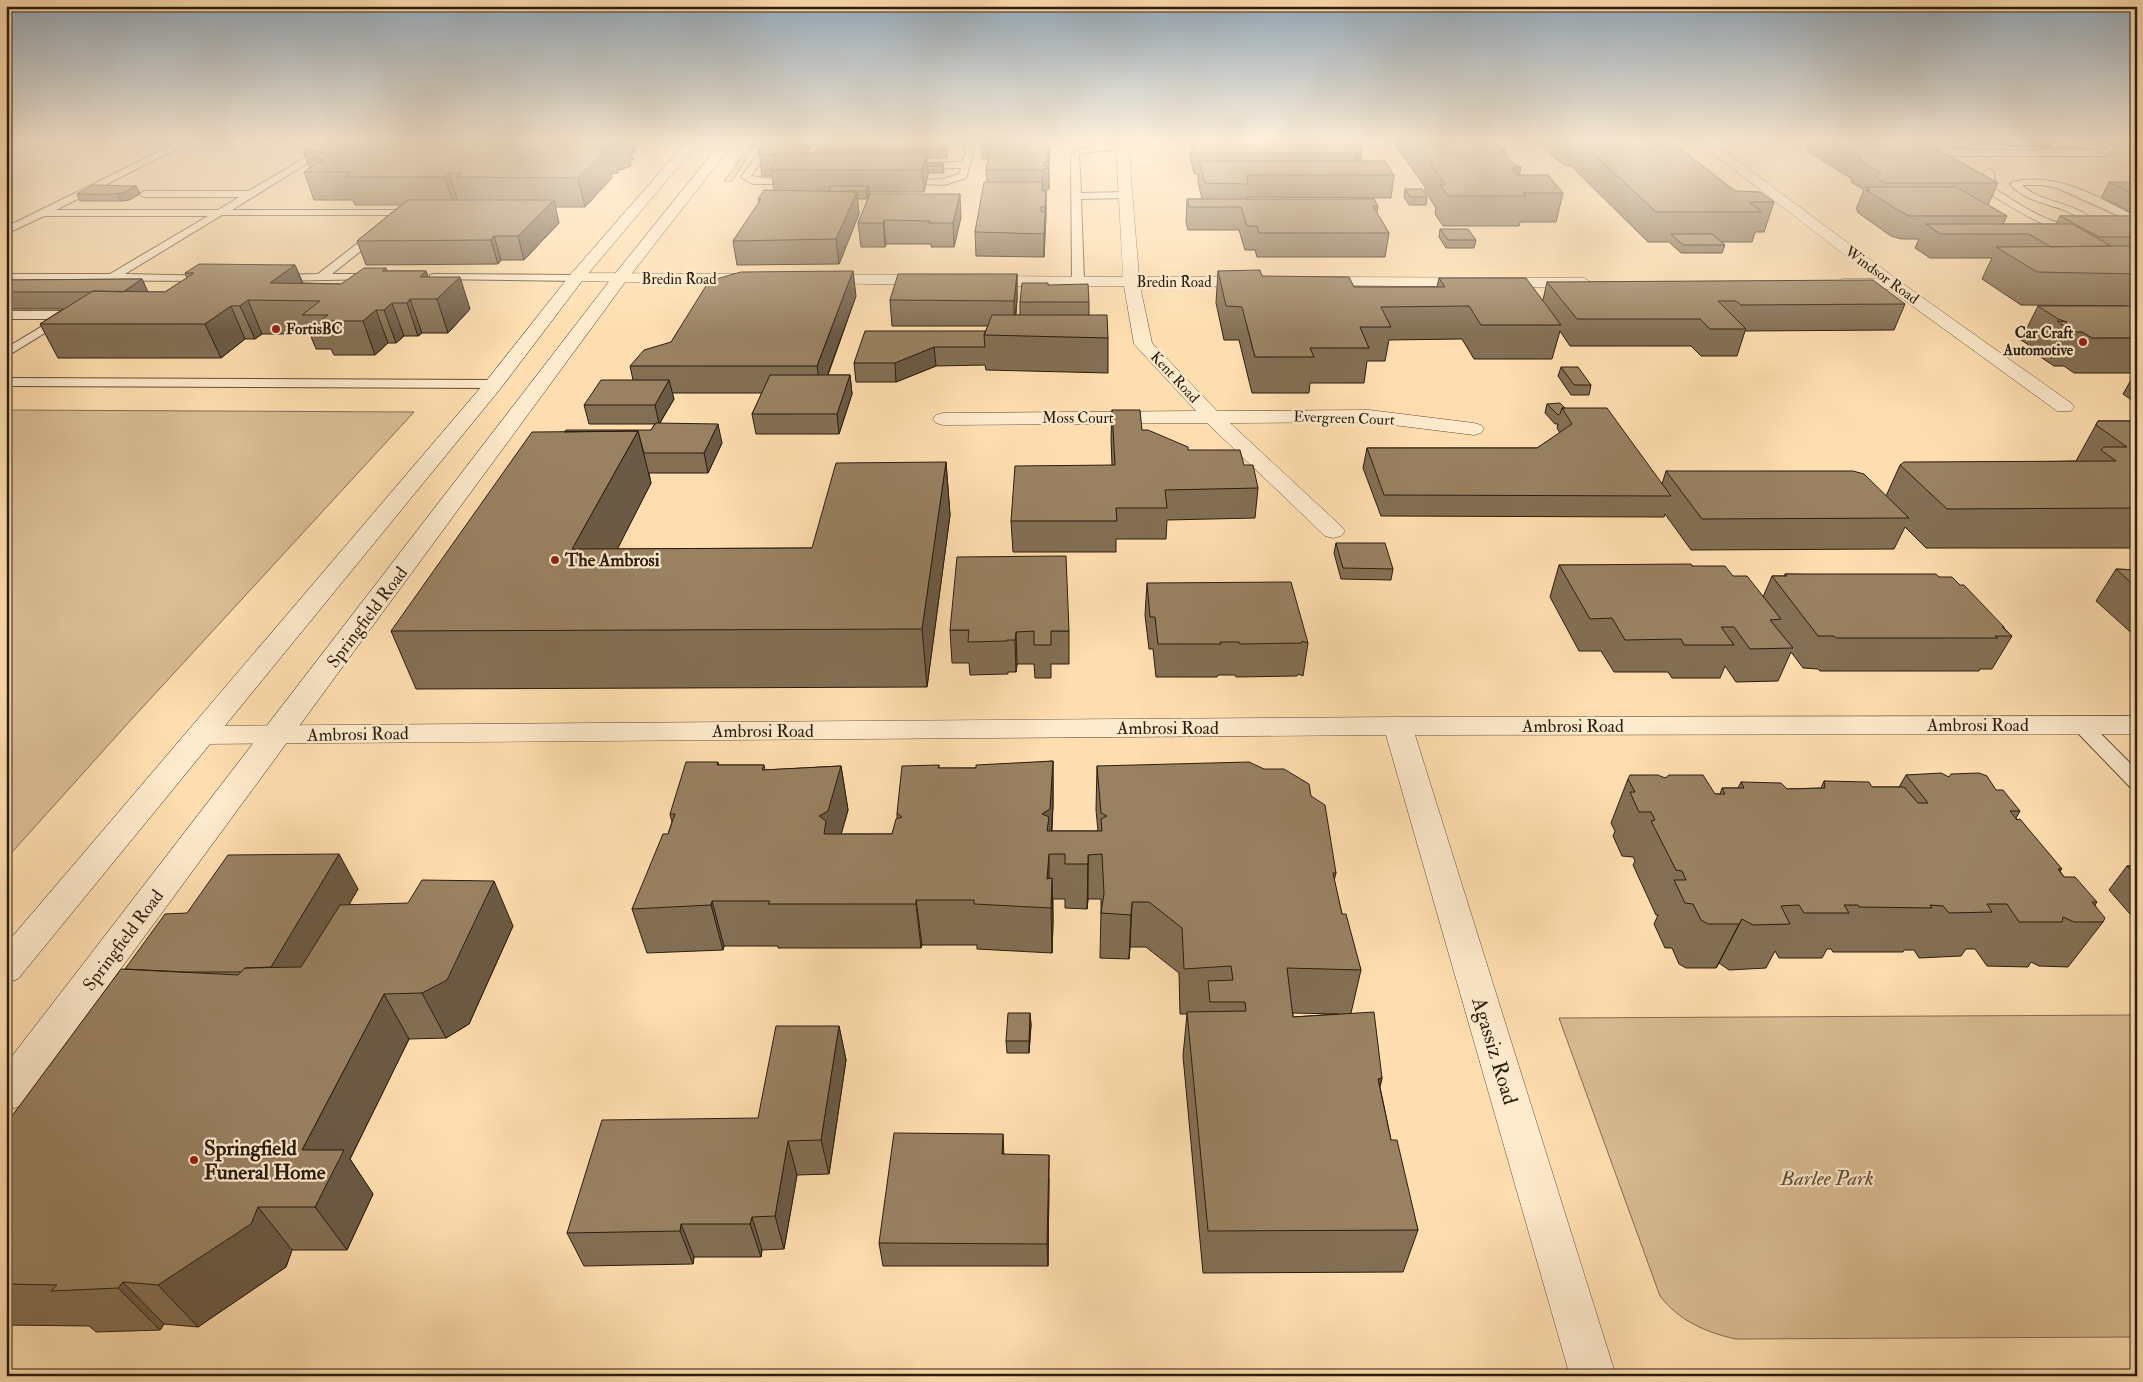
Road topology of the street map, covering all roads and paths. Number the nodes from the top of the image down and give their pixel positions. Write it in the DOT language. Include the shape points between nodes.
graph roads {
  1 [pos="58,205"];
  2 [pos="230,205"];
  3 [pos="638,205"];
  4 [pos="678,205"];
  5 [pos="1076,205"];
  6 [pos="1127,205"];
  7 [pos="1789,205"];
  8 [pos="2018,205"];
  9 [pos="2057,205"];
  10 [pos="2105,205"];
  11 [pos="219,212"];
  12 [pos="43,213"];
  13 [pos="2137,221"];
  14 [pos="6,231"];
  15 [pos="321,277"];
  16 [pos="390,277"];
  17 [pos="419,277"];
  18 [pos="6,278"];
  19 [pos="111,278"];
  20 [pos="220,278"];
  21 [pos="259,278"];
  22 [pos="576,278"];
  23 [pos="620,278"];
  24 [pos="773,279"];
  25 [pos="802,280"];
  26 [pos="1078,281"];
  27 [pos="1131,282"];
  28 [pos="1270,282"];
  29 [pos="1299,282"];
  30 [pos="1596,283"];
  31 [pos="1824,284"];
  32 [pos="1893,284"];
  33 [pos="6,315"];
  34 [pos="6,353"];
  35 [pos="6,382"];
  36 [pos="494,384"];
  37 [pos="2064,407"];
  38 [pos="1212,417"];
  39 [pos="943,419"];
  40 [pos="1474,429"];
  41 [pos="1333,531"];
  42 [pos="2081,725"];
  43 [pos="2137,725"];
  44 [pos="1398,726"];
  45 [pos="200,735"];
  46 [pos="278,735"];
  47 [pos="2137,782"];
  48 [pos="6,970"];
  49 [pos="6,1094"];
  50 [pos="1593,1376"];
  1 -- 12 [label="lane"];
  2 -- 11 [label="lane"];
  3 -- 22 [label="street"];
  4 -- 23 [label="street, Springfield Road"];
  5 -- 26 [label="lane"];
  6 -- 27 [label="street, Kent Road"];
  7 -- 32 [label="street, Windsor Road"];
  8 -- 9 [label="lane" via="2046,221 2069,227 2092,225 2082,216"];
  10 -- 13 [label="lane"];
  11 -- 12 [label="lane"];
  11 -- 15 [label="lane" via="404,212"];
  11 -- 19 [label="lane"];
  12 -- 14 [label="lane"];
  15 -- 16 [label="lane"];
  15 -- 21 [label="lane"];
  17 -- 22 [label="lane"];
  18 -- 19 [label="lane"];
  19 -- 20 [label="lane"];
  22 -- 23 [label="street, Bredin Road"];
  22 -- 36 [label="street"];
  23 -- 24 [label="street, Bredin Road"];
  23 -- 46 [label="street, Springfield Road"];
  25 -- 26 [label="street, Bredin Road"];
  26 -- 27 [label="street, Bredin Road"];
  27 -- 28 [label="street, Bredin Road"];
  27 -- 38 [label="street, Kent Road" via="1143,344"];
  29 -- 30 [label="street"];
  31 -- 32 [label="street"];
  32 -- 37 [label="street, Windsor Road"];
  33 -- 34 [label="lane" via="68,315"];
  35 -- 36 [label="lane"];
  36 -- 45 [label="street"];
  38 -- 39 [label="street, Moss Court"];
  38 -- 40 [label="street, Evergreen Court" via="1369,416"];
  38 -- 41 [label="street, Kent Road"];
  42 -- 43 [label="street, Ambrosi Road"];
  42 -- 44 [label="street, Ambrosi Road"];
  42 -- 47 [label="lane"];
  44 -- 46 [label="street, Ambrosi Road"];
  44 -- 50 [label="street, Agassiz Road"];
  45 -- 46 [label="street, Ambrosi Road"];
  45 -- 48 [label="street"];
  46 -- 49 [label="street, Springfield Road"];
}
